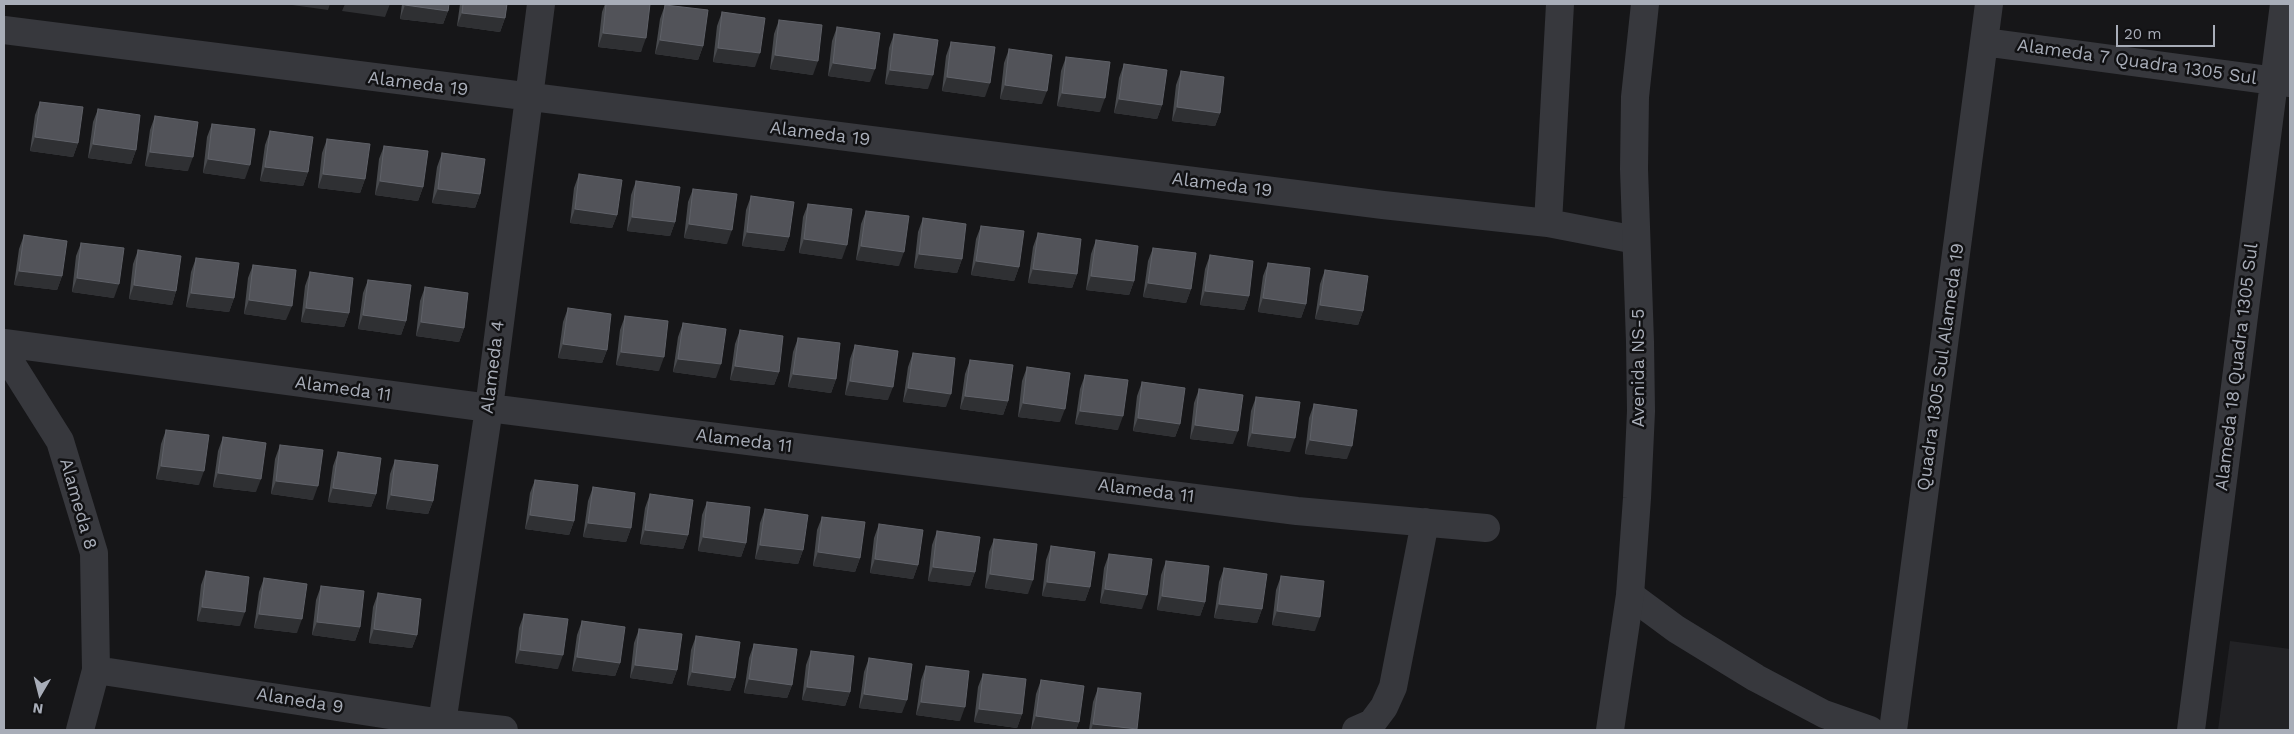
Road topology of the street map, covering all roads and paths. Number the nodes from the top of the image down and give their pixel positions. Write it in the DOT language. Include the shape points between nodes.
graph roads {
  1 [pos="541,4"];
  2 [pos="1560,4"];
  3 [pos="1645,4"];
  4 [pos="1989,4"];
  5 [pos="2284,4"];
  6 [pos="4,30"];
  7 [pos="1984,42"];
  8 [pos="2282,82"];
  9 [pos="527,98"];
  10 [pos="1548,223"];
  11 [pos="1636,240"];
  12 [pos="4,343"];
  13 [pos="4,352"];
  14 [pos="488,408"];
  15 [pos="1425,522"];
  16 [pos="1486,528"];
  17 [pos="1630,595"];
  18 [pos="96,670"];
  19 [pos="442,727"];
  20 [pos="80,730"];
  21 [pos="504,730"];
  22 [pos="1356,730"];
  23 [pos="1610,730"];
  24 [pos="1870,730"];
  25 [pos="1894,730"];
  26 [pos="2191,730"];
  1 -- 9 [label="street, Alameda 4"];
  2 -- 10 [label="street"];
  3 -- 11 [label="street, Avenida NS-5" via="1635,97"];
  4 -- 7 [label="street, Quadra 1305 Sul Alameda 19"];
  5 -- 8 [label="street, Alameda 18 Quadra 1305 Sul"];
  6 -- 9 [label="street, Alameda 19"];
  7 -- 8 [label="street, Alameda 7 Quadra 1305 Sul"];
  7 -- 25 [label="street, Quadra 1305 Sul Alameda 19"];
  8 -- 26 [label="street, Alameda 18 Quadra 1305 Sul"];
  9 -- 10 [label="street, Alameda 19"];
  9 -- 14 [label="street, Alameda 4"];
  10 -- 11 [label="street, Alameda 19"];
  11 -- 17 [label="street, Avenida NS-5" via="1640,412"];
  12 -- 14 [label="street, Alameda 11"];
  13 -- 18 [label="street, Alameda 8" via="60,441 94,553"];
  14 -- 15 [label="street, Alameda 11" via="1297,510"];
  14 -- 19 [label="street, Alameda 4"];
  15 -- 16 [label="street, Alameda 11"];
  15 -- 22 [label="street" via="1393,687 1372,723"];
  17 -- 23 [label="street, Avenida NS-5"];
  17 -- 24 [label="street" via="1676,629 1756,678 1824,714"];
  18 -- 19 [label="street, Alaneda 9"];
  18 -- 20 [label="street, Alameda 8"];
  19 -- 21 [label="street, Alaneda 9"];
}
